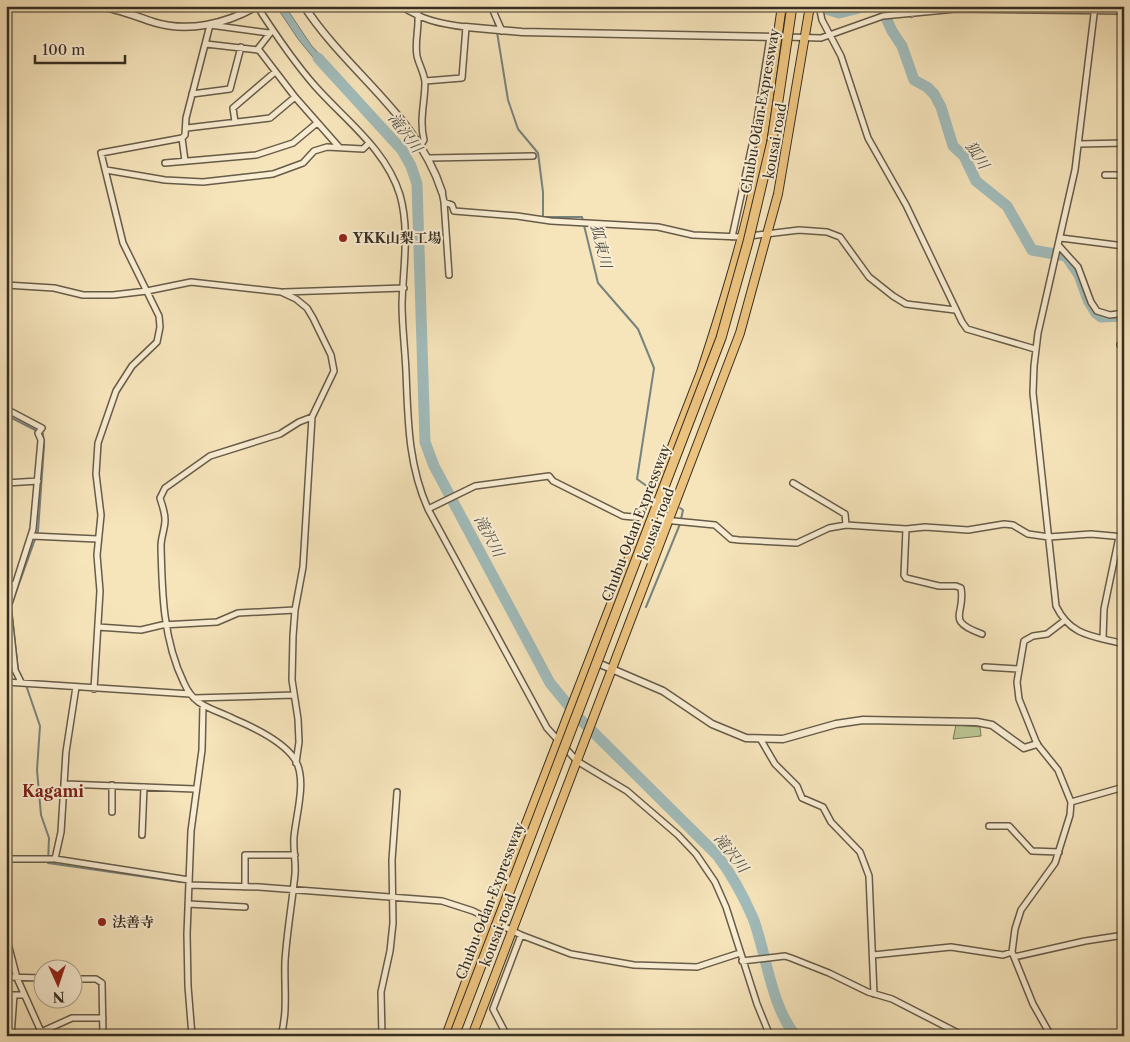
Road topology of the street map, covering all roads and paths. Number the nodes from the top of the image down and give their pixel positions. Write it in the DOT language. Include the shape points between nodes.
graph roads {
  1 [pos="97,6"];
  2 [pos="102,6"];
  3 [pos="257,6"];
  4 [pos="304,6"];
  5 [pos="401,6"];
  6 [pos="417,6"];
  7 [pos="491,6"];
  8 [pos="782,6"];
  9 [pos="792,6"];
  10 [pos="810,6"];
  11 [pos="819,6"];
  12 [pos="908,6"];
  13 [pos="1095,8"];
  14 [pos="1124,11"];
  15 [pos="912,14"];
  16 [pos="420,18"];
  17 [pos="210,25"];
  18 [pos="466,27"];
  19 [pos="271,32"];
  20 [pos="502,32"];
  21 [pos="831,35"];
  22 [pos="774,37"];
  23 [pos="806,38"];
  24 [pos="206,44"];
  25 [pos="241,47"];
  26 [pos="257,50"];
  27 [pos="275,72"];
  28 [pos="425,81"];
  29 [pos="192,94"];
  30 [pos="295,98"];
  31 [pos="235,122"];
  32 [pos="317,122"];
  33 [pos="187,128"];
  34 [pos="182,138"];
  35 [pos="370,143"];
  36 [pos="1124,143"];
  37 [pos="1078,144"];
  38 [pos="421,145"];
  39 [pos="339,147"];
  40 [pos="533,156"];
  41 [pos="429,158"];
  42 [pos="185,161"];
  43 [pos="165,163"];
  44 [pos="106,170"];
  45 [pos="1105,175"];
  46 [pos="1124,175"];
  47 [pos="442,192"];
  48 [pos="444,202"];
  49 [pos="769,234"];
  50 [pos="732,237"];
  51 [pos="742,237"];
  52 [pos="1061,238"];
  53 [pos="1059,246"];
  54 [pos="1124,246"];
  55 [pos="449,275"];
  56 [pos="6,285"];
  57 [pos="404,288"];
  58 [pos="147,291"];
  59 [pos="280,292"];
  60 [pos="955,310"];
  61 [pos="1124,313"];
  62 [pos="1035,349"];
  63 [pos="6,409"];
  64 [pos="312,417"];
  65 [pos="38,481"];
  66 [pos="6,483"];
  67 [pos="793,483"];
  68 [pos="428,509"];
  69 [pos="644,519"];
  70 [pos="673,519"];
  71 [pos="846,525"];
  72 [pos="906,529"];
  73 [pos="35,536"];
  74 [pos="1049,537"];
  75 [pos="1121,537"];
  76 [pos="97,539"];
  77 [pos="6,584"];
  78 [pos="15,585"];
  79 [pos="295,610"];
  80 [pos="1064,621"];
  81 [pos="166,625"];
  82 [pos="98,627"];
  83 [pos="982,634"];
  84 [pos="1103,639"];
  85 [pos="1124,644"];
  86 [pos="589,660"];
  87 [pos="985,667"];
  88 [pos="1019,669"];
  89 [pos="613,670"];
  90 [pos="6,682"];
  91 [pos="24,682"];
  92 [pos="76,687"];
  93 [pos="94,688"];
  94 [pos="294,694"];
  95 [pos="192,696"];
  96 [pos="203,705"];
  97 [pos="761,740"];
  98 [pos="558,741"];
  99 [pos="1037,744"];
  100 [pos="577,761"];
  101 [pos="296,764"];
  102 [pos="65,784"];
  103 [pos="112,785"];
  104 [pos="144,787"];
  105 [pos="1124,787"];
  106 [pos="195,789"];
  107 [pos="398,792"];
  108 [pos="1071,802"];
  109 [pos="112,812"];
  110 [pos="989,826"];
  111 [pos="142,835"];
  112 [pos="1059,852"];
  113 [pos="295,855"];
  114 [pos="6,859"];
  115 [pos="51,859"];
  116 [pos="189,883"];
  117 [pos="245,887"];
  118 [pos="293,890"];
  119 [pos="392,898"];
  120 [pos="188,904"];
  121 [pos="245,907"];
  122 [pos="488,919"];
  123 [pos="512,930"];
  124 [pos="521,935"];
  125 [pos="1124,935"];
  126 [pos="6,936"];
  127 [pos="1012,952"];
  128 [pos="740,953"];
  129 [pos="873,955"];
  130 [pos="1014,958"];
  131 [pos="743,961"];
  132 [pos="6,977"];
  133 [pos="17,978"];
  134 [pos="32,978"];
  135 [pos="82,979"];
  136 [pos="874,994"];
  137 [pos="6,995"];
  138 [pos="14,995"];
  139 [pos="23,995"];
  140 [pos="103,1018"];
  141 [pos="42,1034"];
  142 [pos="103,1035"];
  143 [pos="192,1035"];
  144 [pos="11,1036"];
  145 [pos="280,1036"];
  146 [pos="382,1036"];
  147 [pos="446,1036"];
  148 [pos="454,1036"];
  149 [pos="472,1036"];
  150 [pos="507,1036"];
  151 [pos="770,1036"];
  152 [pos="964,1036"];
  153 [pos="1051,1036"];
  1 -- 2 [label="street"];
  2 -- 17 [label="street" via="156,23"];
  3 -- 17 [label="street"];
  3 -- 19 [label="street"];
  4 -- 38 [label="street" via="338,52"];
  5 -- 16 [label="street"];
  6 -- 16 [label="street"];
  7 -- 20 [label="street"];
  8 -- 22 [label="highway, kousai road"];
  9 -- 148 [label="highway, Chubu Odan Expressway, bridge" via="770,150 721,338"];
  10 -- 23 [label="highway, kousai road"];
  11 -- 21 [label="street" via="822,20"];
  12 -- 15 [label="street"];
  13 -- 14 [label="street"];
  13 -- 15 [label="street" via="956,9"];
  13 -- 37 [label="street"];
  15 -- 21 [label="street" via="883,16"];
  16 -- 18 [label="street"];
  16 -- 28 [label="street" via="417,57"];
  17 -- 19 [label="street"];
  17 -- 24 [label="street"];
  18 -- 20 [label="street"];
  18 -- 28 [label="street" via="462,78"];
  19 -- 26 [label="street"];
  19 -- 35 [label="street" via="314,85"];
  20 -- 22 [label="street"];
  21 -- 23 [label="street"];
  21 -- 60 [label="street" via="868,138 906,204"];
  22 -- 23 [label="street"];
  22 -- 50 [label="street"];
  22 -- 51 [label="highway, kousai road" via="757,170"];
  23 -- 49 [label="highway, kousai road"];
  24 -- 25 [label="street"];
  24 -- 29 [label="street"];
  25 -- 26 [label="street"];
  25 -- 29 [label="street" via="230,89"];
  26 -- 27 [label="street"];
  27 -- 30 [label="street"];
  27 -- 31 [label="street" via="233,108"];
  28 -- 38 [label="street" via="421,127 424,140"];
  29 -- 33 [label="street"];
  30 -- 31 [label="street" via="270,118"];
  30 -- 32 [label="street"];
  31 -- 33 [label="street"];
  32 -- 39 [label="street"];
  32 -- 42 [label="street" via="293,143 256,155"];
  33 -- 34 [label="street"];
  34 -- 42 [label="street"];
  34 -- 44 [label="street" via="101,153"];
  35 -- 39 [label="street" via="363,149"];
  35 -- 57 [label="street" via="387,166 402,205 406,254"];
  36 -- 37 [label="street"];
  37 -- 52 [label="street"];
  38 -- 41 [label="street"];
  39 -- 44 [label="street" via="314,152 303,163 273,174 203,182 165,180"];
  40 -- 41 [label="street"];
  41 -- 47 [label="street"];
  42 -- 43 [label="street"];
  44 -- 58 [label="street" via="123,243"];
  45 -- 46 [label="street"];
  47 -- 48 [label="street"];
  48 -- 50 [label="street" via="452,205 454,211 587,224 658,227 693,235"];
  48 -- 55 [label="street"];
  49 -- 51 [label="street"];
  49 -- 60 [label="street" via="799,230 834,234 846,243 873,283 893,296 906,304"];
  49 -- 70 [label="highway, kousai road" via="740,332"];
  50 -- 51 [label="street"];
  51 -- 69 [label="highway, kousai road" via="700,372"];
  52 -- 53 [label="street"];
  52 -- 54 [label="street"];
  53 -- 61 [label="street" via="1078,267 1091,302 1098,311 1110,315"];
  53 -- 62 [label="street"];
  56 -- 58 [label="street" via="54,288 83,295"];
  57 -- 59 [label="street"];
  57 -- 68 [label="street" via="402,304 409,438 418,487"];
  58 -- 59 [label="street" via="191,282"];
  58 -- 76 [label="street" via="159,316 160,335 153,347 132,366 116,391 101,429 96,457 101,515"];
  59 -- 64 [label="street" via="306,308 332,355 331,379"];
  60 -- 62 [label="street" via="967,329"];
  62 -- 74 [label="street" via="1033,393"];
  63 -- 65 [label="street" via="41,426"];
  64 -- 79 [label="street" via="303,567"];
  64 -- 81 [label="street" via="280,434 210,456 162,492 160,498 165,522 161,540 161,580"];
  65 -- 66 [label="street"];
  65 -- 73 [label="street"];
  67 -- 71 [label="street" via="845,514"];
  68 -- 69 [label="street" via="475,486 549,476 623,516"];
  68 -- 98 [label="street" via="534,706"];
  69 -- 70 [label="street"];
  69 -- 86 [label="highway, kousai road"];
  70 -- 71 [label="street" via="715,524 731,539 792,544 829,528"];
  70 -- 89 [label="highway, kousai road"];
  71 -- 72 [label="street"];
  72 -- 74 [label="street" via="968,530 1004,524 1013,525 1028,534"];
  72 -- 83 [label="street" via="906,578 961,588 961,624"];
  73 -- 76 [label="street"];
  73 -- 78 [label="street"];
  74 -- 75 [label="street" via="1091,534"];
  74 -- 80 [label="street" via="1056,606"];
  75 -- 84 [label="street" via="1104,609"];
  76 -- 82 [label="street"];
  77 -- 78 [label="street"];
  78 -- 91 [label="street" via="8,612 15,670"];
  79 -- 81 [label="street" via="238,613 217,622"];
  79 -- 94 [label="street"];
  80 -- 84 [label="street" via="1081,633"];
  80 -- 88 [label="street" via="1047,634 1024,641"];
  81 -- 82 [label="street" via="140,630"];
  81 -- 95 [label="street" via="170,650"];
  82 -- 93 [label="street"];
  84 -- 85 [label="street"];
  86 -- 89 [label="street"];
  86 -- 98 [label="highway, kousai road"];
  87 -- 88 [label="street"];
  88 -- 99 [label="street" via="1018,699"];
  89 -- 97 [label="street" via="663,691 724,730"];
  89 -- 100 [label="highway, kousai road"];
  90 -- 91 [label="street"];
  91 -- 92 [label="street"];
  92 -- 93 [label="street"];
  92 -- 102 [label="street" via="66,752"];
  93 -- 95 [label="street"];
  94 -- 95 [label="street"];
  94 -- 101 [label="street" via="298,719"];
  95 -- 96 [label="street"];
  96 -- 101 [label="street" via="270,739 286,750"];
  96 -- 106 [label="street" via="202,750"];
  97 -- 99 [label="street" via="788,738 853,721 881,719 986,723 1024,748"];
  97 -- 129 [label="street" via="775,764 797,786 802,798 823,807 831,822 860,852 868,876"];
  98 -- 100 [label="street"];
  98 -- 122 [label="highway, kousai road"];
  99 -- 108 [label="street" via="1058,770"];
  100 -- 123 [label="highway, kousai road"];
  100 -- 128 [label="street" via="628,791 696,854 719,890"];
  101 -- 113 [label="street" via="300,780"];
  102 -- 103 [label="street"];
  102 -- 115 [label="street" via="61,832"];
  103 -- 104 [label="street"];
  103 -- 109 [label="street"];
  104 -- 106 [label="street"];
  104 -- 111 [label="street"];
  105 -- 108 [label="street"];
  106 -- 116 [label="street"];
  107 -- 119 [label="street"];
  108 -- 112 [label="street"];
  110 -- 112 [label="street" via="1009,826 1032,851"];
  112 -- 127 [label="street" via="1050,871 1021,910"];
  113 -- 117 [label="street" via="245,855"];
  113 -- 118 [label="street"];
  114 -- 115 [label="street"];
  115 -- 116 [label="street"];
  116 -- 117 [label="street"];
  116 -- 120 [label="street"];
  117 -- 118 [label="street"];
  118 -- 119 [label="street"];
  118 -- 145 [label="street" via="287,922 287,1005"];
  119 -- 122 [label="street" via="442,900"];
  119 -- 146 [label="street" via="390,952 381,992"];
  120 -- 121 [label="street"];
  120 -- 143 [label="street" via="188,986"];
  122 -- 123 [label="street"];
  122 -- 147 [label="highway, kousai road"];
  123 -- 124 [label="street"];
  123 -- 149 [label="highway, kousai road"];
  124 -- 128 [label="street" via="571,954 634,965 697,967"];
  124 -- 150 [label="street" via="493,1009"];
  125 -- 130 [label="street"];
  126 -- 133 [label="street"];
  127 -- 129 [label="street" via="1003,954 951,947"];
  127 -- 130 [label="street"];
  128 -- 131 [label="street"];
  129 -- 136 [label="street"];
  130 -- 153 [label="street" via="1033,1004"];
  131 -- 136 [label="street" via="791,958"];
  131 -- 151 [label="street"];
  132 -- 133 [label="street"];
  133 -- 134 [label="street"];
  133 -- 139 [label="street"];
  135 -- 140 [label="street" via="96,979 102,983"];
  136 -- 152 [label="street" via="892,999"];
  137 -- 138 [label="street"];
  138 -- 139 [label="street"];
  138 -- 144 [label="street"];
  139 -- 141 [label="street"];
  140 -- 141 [label="street" via="72,1018"];
  140 -- 142 [label="street"];
  142 -- 143 [label="street"];
}
